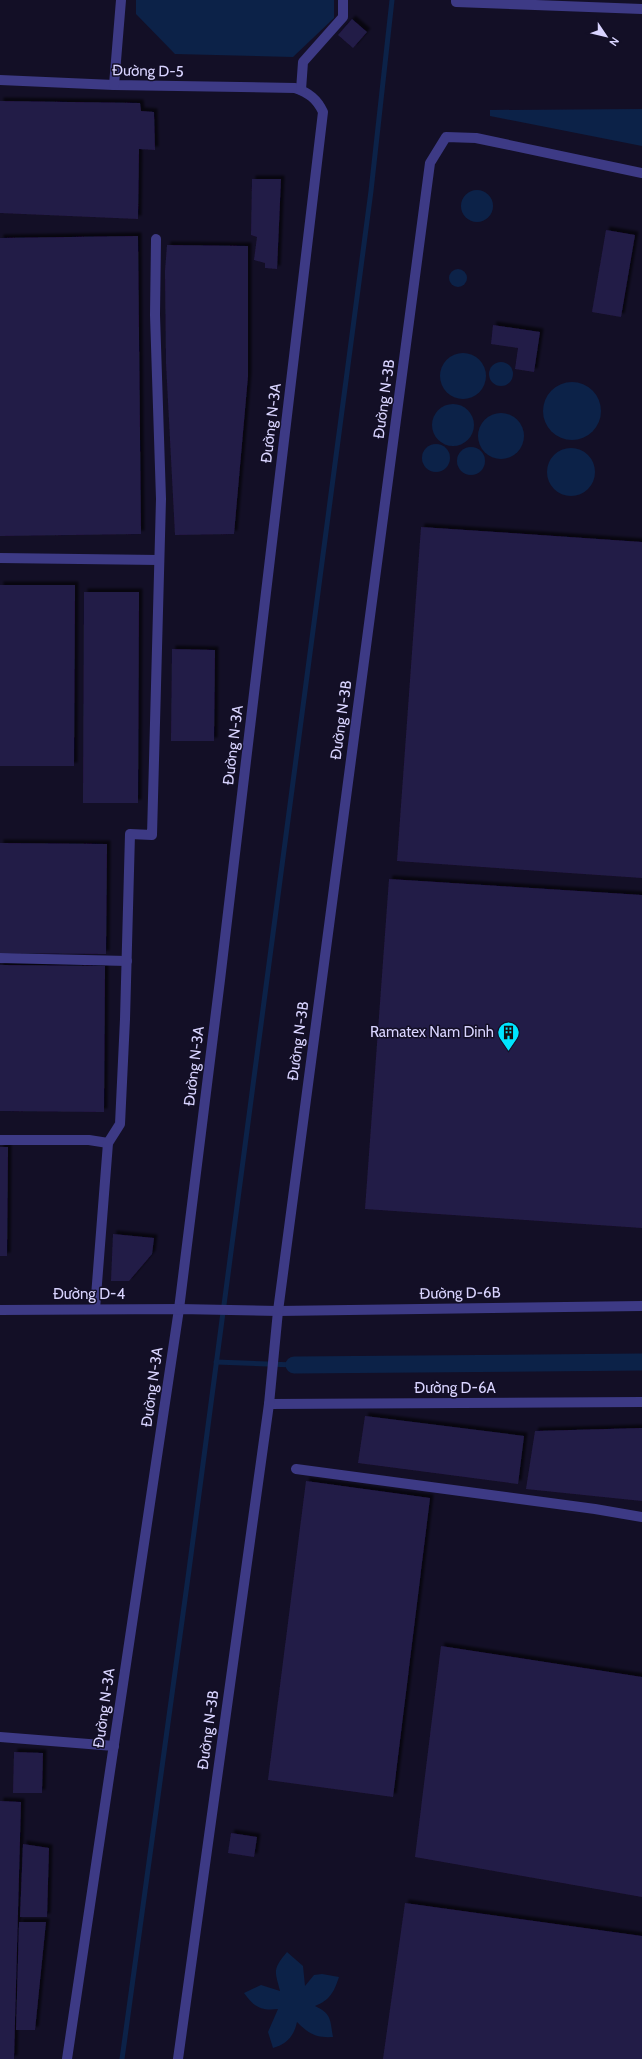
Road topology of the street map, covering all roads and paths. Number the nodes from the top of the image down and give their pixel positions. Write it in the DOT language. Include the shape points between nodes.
graph roads {
  1 [pos="121,0"];
  2 [pos="343,0"];
  3 [pos="456,0"];
  4 [pos="642,8"];
  5 [pos="0,80"];
  6 [pos="114,85"];
  7 [pos="298,89"];
  8 [pos="642,173"];
  9 [pos="156,239"];
  10 [pos="0,558"];
  11 [pos="159,560"];
  12 [pos="0,958"];
  13 [pos="127,961"];
  14 [pos="0,1140"];
  15 [pos="108,1143"];
  16 [pos="642,1306"];
  17 [pos="95,1309"];
  18 [pos="179,1309"];
  19 [pos="0,1310"];
  20 [pos="241,1310"];
  21 [pos="278,1311"];
  22 [pos="642,1402"];
  23 [pos="269,1404"];
  24 [pos="296,1469"];
  25 [pos="642,1517"];
  26 [pos="0,1737"];
  27 [pos="114,1746"];
  28 [pos="67,2059"];
  29 [pos="178,2059"];
  1 -- 6 [label="street"];
  2 -- 7 [label="street" via="343,17 303,62"];
  3 -- 4 [label="street"];
  5 -- 6 [label="street, Đường D-5"];
  6 -- 7 [label="street, Đường D-5"];
  7 -- 18 [label="street, Đường N-3A" via="310,94 319,105 323,112 322,127"];
  8 -- 21 [label="street, Đường N-3B" via="476,138 446,137 430,163"];
  9 -- 11 [label="street" via="155,315 161,499"];
  10 -- 11 [label="street"];
  11 -- 13 [label="street" via="152,835 130,834"];
  12 -- 13 [label="street"];
  13 -- 15 [label="street" via="120,1124"];
  14 -- 15 [label="street" via="89,1140"];
  15 -- 17 [label="street"];
  16 -- 21 [label="street, Đường D-6B"];
  17 -- 18 [label="street, Đường D-4"];
  17 -- 19 [label="street, Đường D-4"];
  18 -- 20 [label="street, Đường D-4"];
  18 -- 27 [label="street, Đường N-3A"];
  20 -- 21 [label="street, Đường D-6B"];
  21 -- 23 [label="street, Đường N-3B"];
  22 -- 23 [label="street, Đường D-6A"];
  23 -- 29 [label="street, Đường N-3B"];
  24 -- 25 [label="street"];
  26 -- 27 [label="street"];
  27 -- 28 [label="street, Đường N-3A"];
}
